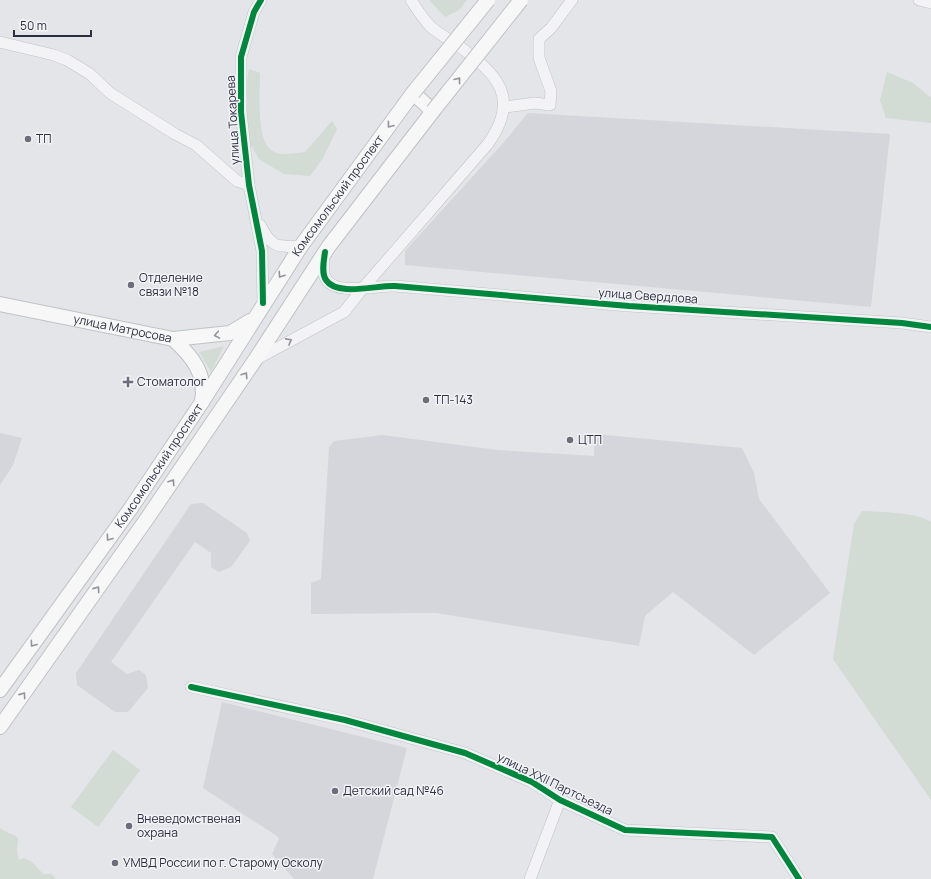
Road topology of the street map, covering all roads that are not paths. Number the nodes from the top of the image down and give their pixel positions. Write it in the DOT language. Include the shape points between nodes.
graph roads {
  1 [pos="261,0"];
  2 [pos="411,0"];
  3 [pos="488,0"];
  4 [pos="521,0"];
  5 [pos="572,0"];
  6 [pos="919,0"];
  7 [pos="931,3"];
  8 [pos="0,42"];
  9 [pos="413,93"];
  10 [pos="505,106"];
  11 [pos="434,111"];
  12 [pos="249,185"];
  13 [pos="256,218"];
  14 [pos="301,246"];
  15 [pos="324,252"];
  16 [pos="363,288"];
  17 [pos="263,303"];
  18 [pos="0,304"];
  19 [pos="252,319"];
  20 [pos="931,327"];
  21 [pos="173,339"];
  22 [pos="255,360"];
  23 [pos="202,402"];
  24 [pos="191,687"];
  25 [pos="0,690"];
  26 [pos="0,727"];
  27 [pos="560,800"];
  28 [pos="530,879"];
  29 [pos="799,879"];
  1 -- 12 [label="street, улица Токарева" via="254,12 241,57 241,112"];
  2 -- 10 [label="street" via="431,26 464,50 493,76 504,98"];
  3 -- 9 [label="main road, Комсомольский проспект, bridge"];
  11 -- 4 [label="main road, Комсомольский проспект, one-way, bridge"];
  5 -- 10 [label="street" via="551,28 539,39 539,58 551,91 550,105 535,103"];
  6 -- 7 [label="street"];
  8 -- 12 [label="street" via="67,60 90,74 110,93 196,145 237,181"];
  9 -- 11 [label="main road"];
  9 -- 14 [label="main road, Комсомольский проспект, one-way"];
  10 -- 16 [label="street, Комсомольский проспект" via="501,122 487,145"];
  11 -- 15 [label="main road, Комсомольский проспект"];
  12 -- 13 [label="street, улица Токарева"];
  13 -- 14 [label="street" via="270,242 282,246"];
  13 -- 17 [label="street, улица Токарева" via="262,251"];
  14 -- 17 [label="main road, Комсомольский проспект, one-way"];
  15 -- 16 [label="street, улица Свердлова" via="324,273 331,285 346,290"];
  15 -- 22 [label="main road, Комсомольский проспект"];
  16 -- 20 [label="street, улица Свердлова" via="395,286"];
  22 -- 16 [label="street, Комсомольский проспект, one-way" via="344,312"];
  17 -- 19 [label="main road, Комсомольский проспект"];
  18 -- 21 [label="main road, улица Матросова"];
  19 -- 21 [label="main road, one-way" via="230,332"];
  19 -- 23 [label="main road, Комсомольский проспект"];
  21 -- 23 [label="main road, улица Матросова" via="189,353 198,368 201,375"];
  26 -- 22 [label="main road, Комсомольский проспект, one-way"];
  23 -- 25 [label="main road, Комсомольский проспект, one-way" via="131,508"];
  24 -- 27 [label="street, улица XXII Партсъезда" via="345,720 465,753 532,782"];
  27 -- 28 [label="street"];
  27 -- 29 [label="street, улица XXII Партсъезда" via="625,830 772,837"];
}
